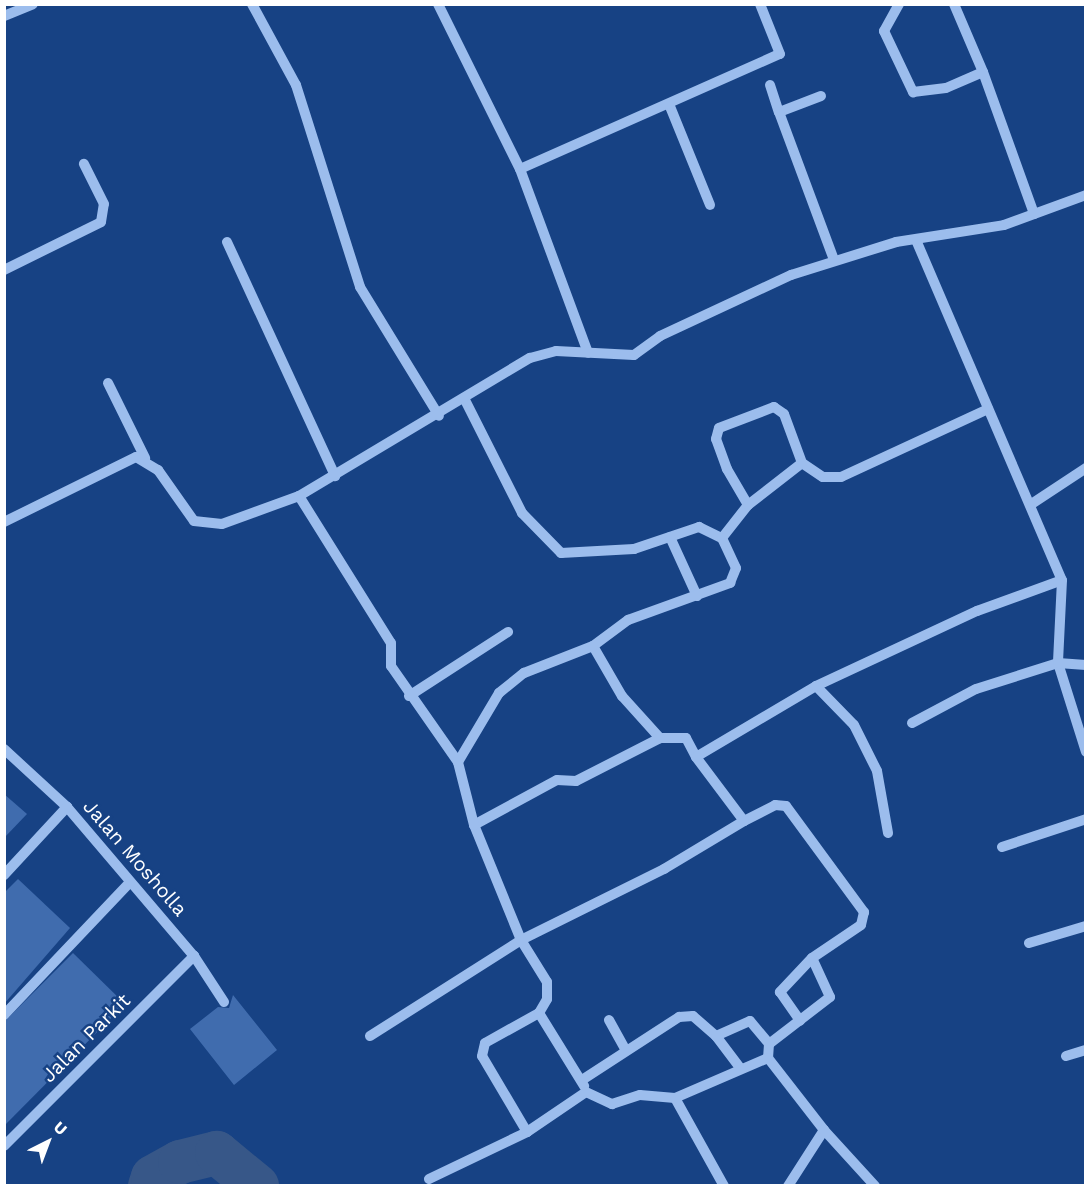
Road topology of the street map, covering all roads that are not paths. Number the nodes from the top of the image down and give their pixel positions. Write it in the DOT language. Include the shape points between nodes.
graph roads {
  1 [pos="33,4"];
  2 [pos="252,4"];
  3 [pos="438,4"];
  4 [pos="760,4"];
  5 [pos="899,4"];
  6 [pos="954,4"];
  7 [pos="4,16"];
  8 [pos="983,72"];
  9 [pos="770,85"];
  10 [pos="821,96"];
  11 [pos="669,104"];
  12 [pos="779,112"];
  13 [pos="84,164"];
  14 [pos="520,169"];
  15 [pos="1086,195"];
  16 [pos="710,205"];
  17 [pos="1034,214"];
  18 [pos="916,240"];
  19 [pos="227,242"];
  20 [pos="834,260"];
  21 [pos="4,270"];
  22 [pos="588,353"];
  23 [pos="108,383"];
  24 [pos="464,398"];
  25 [pos="988,409"];
  26 [pos="439,416"];
  27 [pos="145,458"];
  28 [pos="802,463"];
  29 [pos="1086,468"];
  30 [pos="335,476"];
  31 [pos="299,496"];
  32 [pos="1033,503"];
  33 [pos="748,505"];
  34 [pos="4,522"];
  35 [pos="670,537"];
  36 [pos="722,538"];
  37 [pos="1062,580"];
  38 [pos="697,596"];
  39 [pos="508,632"];
  40 [pos="593,646"];
  41 [pos="1058,663"];
  42 [pos="1086,665"];
  43 [pos="816,686"];
  44 [pos="410,696"];
  45 [pos="912,723"];
  46 [pos="660,738"];
  47 [pos="4,749"];
  48 [pos="1086,752"];
  49 [pos="696,757"];
  50 [pos="458,762"];
  51 [pos="67,807"];
  52 [pos="1086,819"];
  53 [pos="744,821"];
  54 [pos="474,825"];
  55 [pos="888,833"];
  56 [pos="1002,847"];
  57 [pos="4,875"];
  58 [pos="130,882"];
  59 [pos="1086,926"];
  60 [pos="521,940"];
  61 [pos="1029,943"];
  62 [pos="194,956"];
  63 [pos="812,958"];
  64 [pos="224,1002"];
  65 [pos="539,1013"];
  66 [pos="4,1015"];
  67 [pos="609,1020"];
  68 [pos="800,1021"];
  69 [pos="370,1036"];
  70 [pos="717,1036"];
  71 [pos="768,1044"];
  72 [pos="625,1048"];
  73 [pos="1086,1050"];
  74 [pos="1066,1056"];
  75 [pos="768,1058"];
  76 [pos="741,1069"];
  77 [pos="582,1080"];
  78 [pos="586,1092"];
  79 [pos="675,1098"];
  80 [pos="824,1130"];
  81 [pos="527,1132"];
  82 [pos="4,1146"];
  83 [pos="429,1179"];
  84 [pos="724,1185"];
  85 [pos="788,1185"];
  86 [pos="874,1185"];
  1 -- 7 [label="street"];
  2 -- 26 [label="street" via="297,85 360,288"];
  3 -- 14 [label="street"];
  4 -- 11 [label="street" via="780,54"];
  5 -- 8 [label="street" via="884,31 913,92 946,88"];
  6 -- 8 [label="street"];
  8 -- 17 [label="street"];
  9 -- 12 [label="street"];
  10 -- 12 [label="street"];
  11 -- 14 [label="street"];
  11 -- 16 [label="street"];
  12 -- 20 [label="street"];
  13 -- 21 [label="street" via="104,204 101,222"];
  14 -- 22 [label="street"];
  15 -- 17 [label="street"];
  17 -- 18 [label="street" via="1004,225"];
  18 -- 20 [label="street"];
  18 -- 25 [label="street"];
  19 -- 30 [label="street"];
  20 -- 22 [label="street" via="760,288 634,355"];
  22 -- 24 [label="street" via="556,351 530,358"];
  23 -- 27 [label="street"];
  24 -- 26 [label="street"];
  24 -- 35 [label="street" via="522,513 561,553 634,549"];
  25 -- 28 [label="street" via="841,477 823,477"];
  25 -- 32 [label="street"];
  26 -- 30 [label="street"];
  27 -- 31 [label="street" via="202,526"];
  27 -- 34 [label="street" via="127,458"];
  28 -- 33 [label="street"];
  28 -- 33 [label="street" via="784,414 774,407 719,428 716,439 727,469"];
  29 -- 32 [label="street"];
  30 -- 31 [label="street"];
  31 -- 44 [label="street" via="392,643 391,666"];
  32 -- 37 [label="street"];
  33 -- 36 [label="street"];
  35 -- 36 [label="street" via="699,527"];
  35 -- 38 [label="street"];
  36 -- 38 [label="street" via="734,575 730,583"];
  37 -- 41 [label="street"];
  37 -- 43 [label="street" via="977,611"];
  38 -- 40 [label="street" via="628,620"];
  39 -- 44 [label="street"];
  40 -- 46 [label="street" via="622,696"];
  40 -- 50 [label="street" via="524,673 499,693"];
  41 -- 42 [label="street"];
  41 -- 45 [label="street" via="976,689"];
  41 -- 48 [label="street"];
  43 -- 49 [label="street"];
  43 -- 55 [label="street" via="854,725 877,771"];
  44 -- 50 [label="street"];
  46 -- 49 [label="street" via="686,738"];
  46 -- 54 [label="street" via="576,781 557,780"];
  47 -- 51 [label="street, Jalan Mosholla"];
  49 -- 53 [label="street"];
  50 -- 54 [label="street"];
  51 -- 57 [label="street"];
  51 -- 58 [label="street, Jalan Mosholla"];
  52 -- 56 [label="street"];
  53 -- 60 [label="street" via="664,869"];
  53 -- 63 [label="street" via="775,805 786,806 864,912 861,925"];
  54 -- 60 [label="street"];
  58 -- 62 [label="street, Jalan Mosholla"];
  58 -- 66 [label="street"];
  59 -- 61 [label="street"];
  60 -- 65 [label="street" via="548,982"];
  60 -- 69 [label="street"];
  62 -- 64 [label="street, Jalan Mosholla"];
  62 -- 82 [label="street, Jalan Parkit"];
  63 -- 68 [label="street" via="830,997"];
  63 -- 68 [label="street" via="780,992"];
  65 -- 77 [label="street"];
  65 -- 81 [label="street" via="495,1035 482,1056"];
  67 -- 72 [label="street"];
  68 -- 71 [label="street"];
  70 -- 71 [label="street" via="750,1021"];
  70 -- 72 [label="street" via="693,1016 679,1017"];
  70 -- 76 [label="street"];
  71 -- 75 [label="street"];
  72 -- 77 [label="street"];
  73 -- 74 [label="street"];
  75 -- 76 [label="street"];
  75 -- 80 [label="street"];
  76 -- 79 [label="street"];
  77 -- 78 [label="street"];
  78 -- 79 [label="street" via="612,1104 640,1095"];
  78 -- 81 [label="street"];
  79 -- 84 [label="street"];
  80 -- 85 [label="street"];
  80 -- 86 [label="street"];
  81 -- 83 [label="street"];
}
